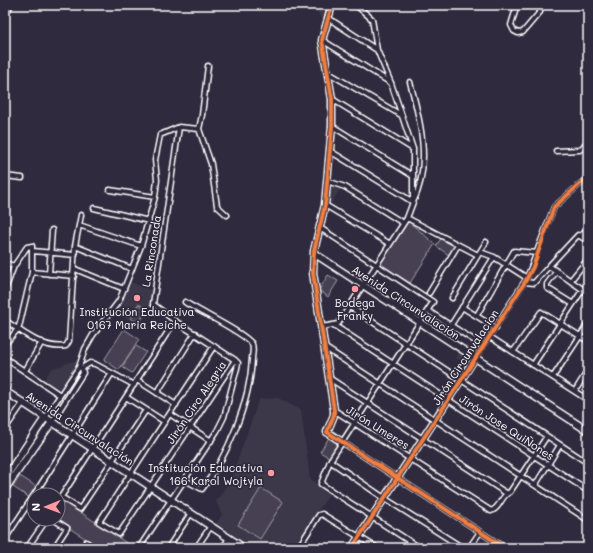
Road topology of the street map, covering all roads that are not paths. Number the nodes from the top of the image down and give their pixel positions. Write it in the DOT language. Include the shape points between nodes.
graph roads {
  1 [pos="11,5"];
  2 [pos="332,5"];
  3 [pos="356,5"];
  4 [pos="517,5"];
  5 [pos="540,12"];
  6 [pos="5,15"];
  7 [pos="328,18"];
  8 [pos="322,40"];
  9 [pos="377,50"];
  10 [pos="208,66"];
  11 [pos="328,72"];
  12 [pos="410,82"];
  13 [pos="391,83"];
  14 [pos="332,99"];
  15 [pos="402,115"];
  16 [pos="332,126"];
  17 [pos="179,127"];
  18 [pos="199,129"];
  19 [pos="588,141"];
  20 [pos="413,149"];
  21 [pos="330,151"];
  22 [pos="556,151"];
  23 [pos="5,176"];
  24 [pos="413,176"];
  25 [pos="588,177"];
  26 [pos="22,178"];
  27 [pos="327,181"];
  28 [pos="110,190"];
  29 [pos="155,197"];
  30 [pos="412,202"];
  31 [pos="325,205"];
  32 [pos="94,208"];
  33 [pos="227,214"];
  34 [pos="81,215"];
  35 [pos="406,218"];
  36 [pos="149,221"];
  37 [pos="403,222"];
  38 [pos="79,224"];
  39 [pos="320,228"];
  40 [pos="52,230"];
  41 [pos="588,230"];
  42 [pos="580,236"];
  43 [pos="588,241"];
  44 [pos="486,242"];
  45 [pos="390,244"];
  46 [pos="458,245"];
  47 [pos="76,246"];
  48 [pos="141,246"];
  49 [pos="33,251"];
  50 [pos="50,253"];
  51 [pos="479,253"];
  52 [pos="537,253"];
  53 [pos="315,254"];
  54 [pos="75,255"];
  55 [pos="494,257"];
  56 [pos="588,258"];
  57 [pos="5,263"];
  58 [pos="376,264"];
  59 [pos="506,264"];
  60 [pos="14,266"];
  61 [pos="550,267"];
  62 [pos="132,269"];
  63 [pos="74,270"];
  64 [pos="32,272"];
  65 [pos="556,272"];
  66 [pos="49,274"];
  67 [pos="74,276"];
  68 [pos="527,278"];
  69 [pos="571,280"];
  70 [pos="525,282"];
  71 [pos="363,285"];
  72 [pos="124,289"];
  73 [pos="583,289"];
  74 [pos="5,290"];
  75 [pos="430,293"];
  76 [pos="588,293"];
  77 [pos="452,298"];
  78 [pos="185,302"];
  79 [pos="573,304"];
  80 [pos="350,307"];
  81 [pos="462,307"];
  82 [pos="428,311"];
  83 [pos="5,314"];
  84 [pos="477,315"];
  85 [pos="175,321"];
  86 [pos="421,322"];
  87 [pos="560,323"];
  88 [pos="588,324"];
  89 [pos="451,325"];
  90 [pos="335,326"];
  91 [pos="322,327"];
  92 [pos="496,328"];
  93 [pos="18,329"];
  94 [pos="195,333"];
  95 [pos="580,336"];
  96 [pos="490,337"];
  97 [pos="588,340"];
  98 [pos="42,342"];
  99 [pos="5,344"];
  100 [pos="407,344"];
  101 [pos="214,346"];
  102 [pos="483,346"];
  103 [pos="324,347"];
  104 [pos="513,352"];
  105 [pos="5,358"];
  106 [pos="475,358"];
  107 [pos="235,360"];
  108 [pos="394,364"];
  109 [pos="533,365"];
  110 [pos="81,368"];
  111 [pos="588,370"];
  112 [pos="24,371"];
  113 [pos="112,373"];
  114 [pos="553,377"];
  115 [pos="329,378"];
  116 [pos="137,380"];
  117 [pos="461,380"];
  118 [pos="382,383"];
  119 [pos="134,385"];
  120 [pos="5,391"];
  121 [pos="575,391"];
  122 [pos="157,393"];
  123 [pos="60,395"];
  124 [pos="126,397"];
  125 [pos="448,400"];
  126 [pos="588,400"];
  127 [pos="23,403"];
  128 [pos="368,403"];
  129 [pos="176,405"];
  130 [pos="146,410"];
  131 [pos="334,410"];
  132 [pos="170,414"];
  133 [pos="46,418"];
  134 [pos="436,418"];
  135 [pos="52,422"];
  136 [pos="165,422"];
  137 [pos="356,422"];
  138 [pos="190,427"];
  139 [pos="5,429"];
  140 [pos="588,431"];
  141 [pos="73,436"];
  142 [pos="547,436"];
  143 [pos="423,438"];
  144 [pos="211,441"];
  145 [pos="342,442"];
  146 [pos="560,445"];
  147 [pos="92,448"];
  148 [pos="534,456"];
  149 [pos="410,458"];
  150 [pos="330,461"];
  151 [pos="113,462"];
  152 [pos="588,463"];
  153 [pos="549,465"];
  154 [pos="131,474"];
  155 [pos="521,475"];
  156 [pos="8,478"];
  157 [pos="397,478"];
  158 [pos="185,480"];
  159 [pos="536,484"];
  160 [pos="39,487"];
  161 [pos="151,487"];
  162 [pos="5,489"];
  163 [pos="588,491"];
  164 [pos="506,493"];
  165 [pos="384,498"];
  166 [pos="171,501"];
  167 [pos="26,507"];
  168 [pos="191,513"];
  169 [pos="372,517"];
  170 [pos="588,520"];
  171 [pos="211,526"];
  172 [pos="41,527"];
  173 [pos="65,527"];
  174 [pos="480,532"];
  175 [pos="360,537"];
  176 [pos="229,538"];
  177 [pos="5,539"];
  178 [pos="588,541"];
  179 [pos="498,546"];
  180 [pos="27,548"];
  181 [pos="54,548"];
  182 [pos="82,548"];
  183 [pos="95,548"];
  184 [pos="139,548"];
  185 [pos="168,548"];
  186 [pos="196,548"];
  187 [pos="223,548"];
  188 [pos="244,548"];
  189 [pos="298,548"];
  190 [pos="352,548"];
  191 [pos="377,548"];
  192 [pos="420,548"];
  193 [pos="463,548"];
  194 [pos="469,548"];
  195 [pos="505,548"];
  196 [pos="584,548"];
  1 -- 6 [label="street"];
  2 -- 7 [label="street"];
  3 -- 9 [label="street" via="372,19"];
  4 -- 5 [label="street" via="511,25 518,33 523,32"];
  7 -- 8 [label="street"];
  7 -- 9 [label="street"];
  8 -- 11 [label="street"];
  8 -- 13 [label="street"];
  9 -- 13 [label="street"];
  10 -- 18 [label="street"];
  11 -- 14 [label="street"];
  11 -- 15 [label="street"];
  12 -- 30 [label="street" via="422,135 421,172"];
  13 -- 15 [label="street"];
  14 -- 16 [label="street"];
  14 -- 20 [label="street"];
  15 -- 20 [label="street"];
  16 -- 21 [label="street"];
  16 -- 24 [label="street"];
  17 -- 18 [label="street"];
  17 -- 29 [label="street" via="160,135 155,160"];
  17 -- 85 [label="street, La Rinconada" via="152,300 155,306"];
  18 -- 33 [label="street" via="210,164 217,206"];
  19 -- 22 [label="street" via="580,150"];
  20 -- 24 [label="street"];
  21 -- 27 [label="street"];
  21 -- 30 [label="street"];
  23 -- 26 [label="street"];
  24 -- 30 [label="street"];
  25 -- 52 [label="street, Jirón Circunvalacion" via="554,207"];
  27 -- 31 [label="street"];
  27 -- 37 [label="street" via="345,187"];
  28 -- 29 [label="street"];
  29 -- 36 [label="street"];
  30 -- 35 [label="street"];
  31 -- 39 [label="street"];
  31 -- 45 [label="street"];
  32 -- 36 [label="street"];
  34 -- 38 [label="street"];
  35 -- 37 [label="street"];
  35 -- 46 [label="street"];
  36 -- 48 [label="street"];
  37 -- 45 [label="street"];
  38 -- 47 [label="street"];
  38 -- 48 [label="street"];
  39 -- 53 [label="street"];
  39 -- 58 [label="street"];
  40 -- 50 [label="street"];
  41 -- 42 [label="street"];
  42 -- 43 [label="street"];
  42 -- 61 [label="street" via="578,235"];
  44 -- 51 [label="street"];
  45 -- 58 [label="street"];
  46 -- 51 [label="street"];
  46 -- 75 [label="street"];
  47 -- 54 [label="street"];
  47 -- 62 [label="street"];
  48 -- 62 [label="street"];
  49 -- 50 [label="street"];
  49 -- 60 [label="street" via="32,246 27,247"];
  49 -- 64 [label="street"];
  50 -- 54 [label="street"];
  50 -- 66 [label="street"];
  51 -- 55 [label="street"];
  51 -- 77 [label="street"];
  52 -- 59 [label="street" via="514,251"];
  52 -- 68 [label="street, Jirón Circunvalacion"];
  53 -- 71 [label="street, Avenida Circunvalación"];
  53 -- 91 [label="street" via="313,273"];
  54 -- 63 [label="street"];
  55 -- 59 [label="street"];
  55 -- 81 [label="street"];
  56 -- 69 [label="street"];
  57 -- 60 [label="street"];
  58 -- 71 [label="street"];
  58 -- 82 [label="street" via="431,299 432,305"];
  59 -- 68 [label="street"];
  59 -- 84 [label="street"];
  60 -- 74 [label="street"];
  61 -- 65 [label="street"];
  61 -- 70 [label="street" via="534,283"];
  62 -- 72 [label="street"];
  63 -- 67 [label="street"];
  63 -- 72 [label="street"];
  64 -- 66 [label="street"];
  64 -- 93 [label="street"];
  65 -- 69 [label="street"];
  65 -- 79 [label="street" via="547,288"];
  66 -- 67 [label="street"];
  67 -- 98 [label="street" via="69,341 66,346 57,348"];
  68 -- 70 [label="street, Jirón Circunvalacion"];
  69 -- 73 [label="street"];
  70 -- 92 [label="street, Jirón Circunvalacion"];
  71 -- 80 [label="street"];
  71 -- 86 [label="street, Avenida Circunvalación"];
  72 -- 110 [label="street" via="110,315 85,349"];
  73 -- 76 [label="street"];
  73 -- 79 [label="street"];
  78 -- 158 [label="street" via="238,334 251,343 252,348 251,376 231,439 202,489"];
  79 -- 87 [label="street"];
  80 -- 90 [label="street"];
  80 -- 100 [label="street"];
  81 -- 84 [label="street"];
  81 -- 89 [label="street"];
  82 -- 86 [label="street"];
  82 -- 89 [label="street"];
  83 -- 93 [label="street" via="6,321"];
  84 -- 92 [label="street"];
  85 -- 94 [label="street, La Rinconada"];
  85 -- 116 [label="street"];
  86 -- 100 [label="street"];
  86 -- 106 [label="street, Avenida Circunvalación"];
  87 -- 95 [label="street"];
  87 -- 104 [label="street" via="541,312"];
  87 -- 109 [label="street"];
  88 -- 95 [label="street"];
  89 -- 102 [label="street"];
  90 -- 91 [label="street"];
  90 -- 108 [label="street, Jirón Jose QuiÑones"];
  91 -- 103 [label="street"];
  92 -- 96 [label="street, Jirón Circunvalacion"];
  93 -- 98 [label="street"];
  93 -- 99 [label="street"];
  94 -- 101 [label="street, La Rinconada"];
  94 -- 122 [label="street"];
  95 -- 97 [label="street"];
  95 -- 114 [label="street"];
  96 -- 102 [label="street, Jirón Circunvalacion"];
  96 -- 104 [label="street"];
  98 -- 112 [label="street"];
  100 -- 108 [label="street"];
  100 -- 117 [label="street"];
  101 -- 107 [label="street, La Rinconada"];
  101 -- 129 [label="street"];
  102 -- 106 [label="street, Jirón Circunvalacion"];
  103 -- 115 [label="street"];
  103 -- 118 [label="street"];
  104 -- 109 [label="street"];
  105 -- 112 [label="street"];
  106 -- 117 [label="street, Jirón Circunvalacion"];
  106 -- 140 [label="street, Avenida Circunvalación"];
  107 -- 138 [label="street, Jirón Ciro Alegria"];
  107 -- 144 [label="street" via="238,363 224,417"];
  108 -- 118 [label="street"];
  108 -- 125 [label="street, Jirón Jose QuiÑones"];
  109 -- 114 [label="street"];
  110 -- 113 [label="street" via="93,363"];
  110 -- 123 [label="street"];
  110 -- 135 [label="street" via="83,373"];
  111 -- 121 [label="street"];
  112 -- 123 [label="street"];
  113 -- 119 [label="street"];
  113 -- 141 [label="street"];
  114 -- 121 [label="street"];
  115 -- 128 [label="street"];
  115 -- 131 [label="street"];
  116 -- 119 [label="street"];
  116 -- 122 [label="street"];
  117 -- 125 [label="street, Jirón Circunvalacion"];
  117 -- 142 [label="street"];
  118 -- 128 [label="street"];
  118 -- 134 [label="street"];
  119 -- 124 [label="street"];
  120 -- 127 [label="street, Avenida Circunvalación"];
  121 -- 126 [label="street"];
  122 -- 129 [label="street"];
  123 -- 133 [label="street"];
  124 -- 130 [label="street"];
  124 -- 147 [label="street"];
  125 -- 134 [label="street, Jirón Circunvalacion"];
  125 -- 148 [label="street, Jirón Jose QuiÑones"];
  127 -- 133 [label="street, Avenida Circunvalación"];
  127 -- 139 [label="street"];
  128 -- 137 [label="street"];
  128 -- 143 [label="street"];
  129 -- 132 [label="street"];
  130 -- 136 [label="street"];
  130 -- 151 [label="street"];
  131 -- 137 [label="street, Jirón Umeres"];
  131 -- 145 [label="street" via="327,432"];
  132 -- 136 [label="street"];
  132 -- 138 [label="street"];
  133 -- 135 [label="street, Avenida Circunvalación"];
  133 -- 156 [label="street"];
  134 -- 143 [label="street, Jirón Circunvalacion"];
  134 -- 155 [label="street"];
  135 -- 141 [label="street, Avenida Circunvalación"];
  135 -- 156 [label="street"];
  136 -- 154 [label="street"];
  137 -- 145 [label="street"];
  137 -- 149 [label="street, Jirón Umeres"];
  138 -- 144 [label="street"];
  138 -- 161 [label="street, Jirón Ciro Alegria"];
  141 -- 147 [label="street, Avenida Circunvalación"];
  141 -- 160 [label="street"];
  142 -- 146 [label="street"];
  142 -- 148 [label="street"];
  143 -- 149 [label="street, Jirón Circunvalacion"];
  143 -- 164 [label="street"];
  144 -- 158 [label="street"];
  145 -- 150 [label="street"];
  145 -- 157 [label="street"];
  146 -- 152 [label="street"];
  146 -- 153 [label="street"];
  147 -- 151 [label="street, Avenida Circunvalación"];
  147 -- 151 [label="street" via="61,497 80,509"];
  148 -- 153 [label="street, Jirón Jose QuiÑones"];
  148 -- 155 [label="street"];
  149 -- 157 [label="street, Jirón Circunvalacion"];
  149 -- 164 [label="street, Jirón Umeres" via="493,511"];
  150 -- 165 [label="street"];
  150 -- 169 [label="street" via="321,484"];
  151 -- 154 [label="street, Avenida Circunvalación"];
  153 -- 159 [label="street"];
  153 -- 163 [label="street, Jirón Jose QuiÑones"];
  154 -- 161 [label="street, Avenida Circunvalación"];
  154 -- 161 [label="street, Jirón Ciro Alegria" via="100,522 119,534"];
  155 -- 159 [label="street"];
  155 -- 164 [label="street" via="510,492"];
  156 -- 162 [label="street"];
  157 -- 165 [label="street, Jirón Circunvalacion"];
  157 -- 174 [label="street"];
  158 -- 166 [label="street"];
  159 -- 170 [label="street"];
  161 -- 166 [label="street, Avenida Circunvalación"];
  165 -- 169 [label="street, Jirón Circunvalacion"];
  165 -- 193 [label="street"];
  166 -- 168 [label="street, Avenida Circunvalación"];
  166 -- 184 [label="street"];
  167 -- 177 [label="street"];
  168 -- 171 [label="street, Avenida Circunvalación"];
  168 -- 185 [label="street"];
  169 -- 175 [label="street, Jirón Circunvalacion"];
  169 -- 192 [label="street"];
  171 -- 176 [label="street, Avenida Circunvalación"];
  171 -- 186 [label="street"];
  172 -- 180 [label="street"];
  173 -- 181 [label="street"];
  174 -- 179 [label="street"];
  174 -- 194 [label="street"];
  175 -- 189 [label="street" via="322,514"];
  175 -- 190 [label="street, Jirón Circunvalacion"];
  175 -- 191 [label="street"];
  176 -- 187 [label="street"];
  176 -- 188 [label="street, Avenida Circunvalación"];
  178 -- 196 [label="street"];
  179 -- 195 [label="street"];
  182 -- 183 [label="street" via="86,542"];
}
